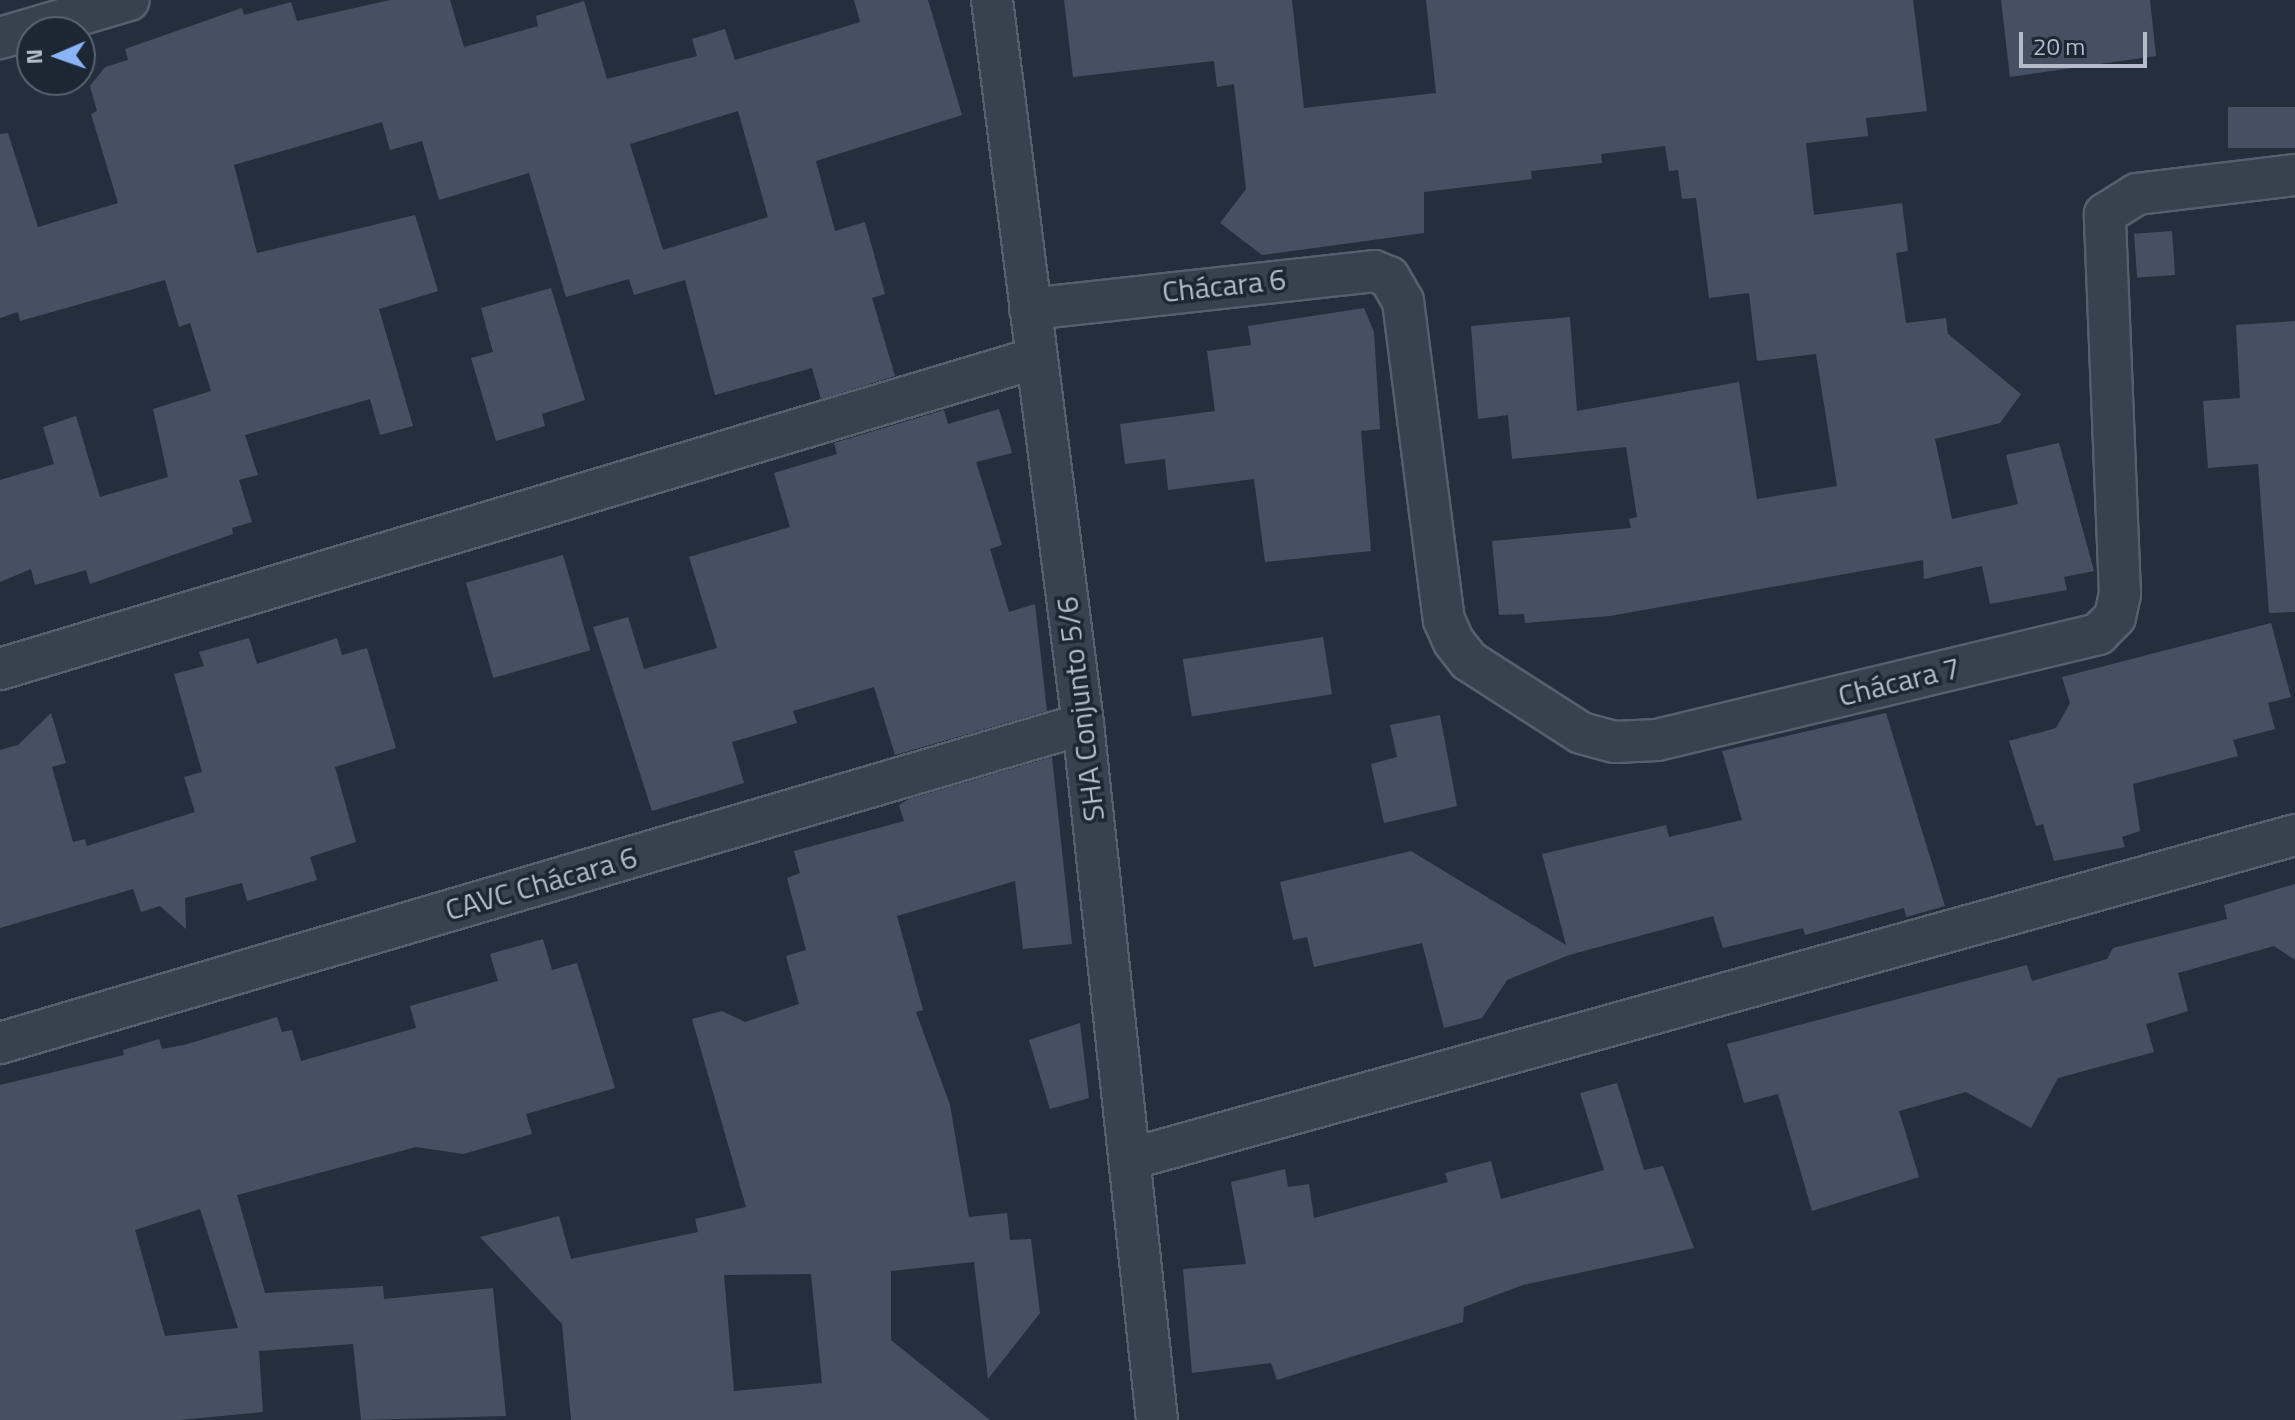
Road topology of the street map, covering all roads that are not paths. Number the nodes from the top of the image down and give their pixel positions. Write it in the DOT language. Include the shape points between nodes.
graph roads {
  1 [pos="129,0"];
  2 [pos="992,0"];
  3 [pos="0,38"];
  4 [pos="2295,175"];
  5 [pos="1403,301"];
  6 [pos="1030,309"];
  7 [pos="1036,358"];
  8 [pos="0,669"];
  9 [pos="1083,724"];
  10 [pos="2295,835"];
  11 [pos="0,1043"];
  12 [pos="1130,1159"];
  13 [pos="1157,1420"];
  1 -- 3 [label="street"];
  2 -- 6 [label="street, SHA Conjunto 5/6"];
  4 -- 5 [label="street, Chácara 7" via="2137,194 2105,214 2120,594 2115,617 2098,634 1657,740 1615,742 1581,733 1469,661 1454,642 1444,620"];
  5 -- 6 [label="street, Chácara 6" via="1389,277 1374,271"];
  6 -- 7 [label="street, SHA Conjunto 5/6"];
  7 -- 8 [label="street"];
  7 -- 9 [label="street, SHA Conjunto 5/6"];
  9 -- 11 [label="street, CAVC Chácara 6"];
  9 -- 12 [label="street, SHA Conjunto 5/6"];
  10 -- 12 [label="street"];
  12 -- 13 [label="street, SHA Conjunto 5/6"];
}
